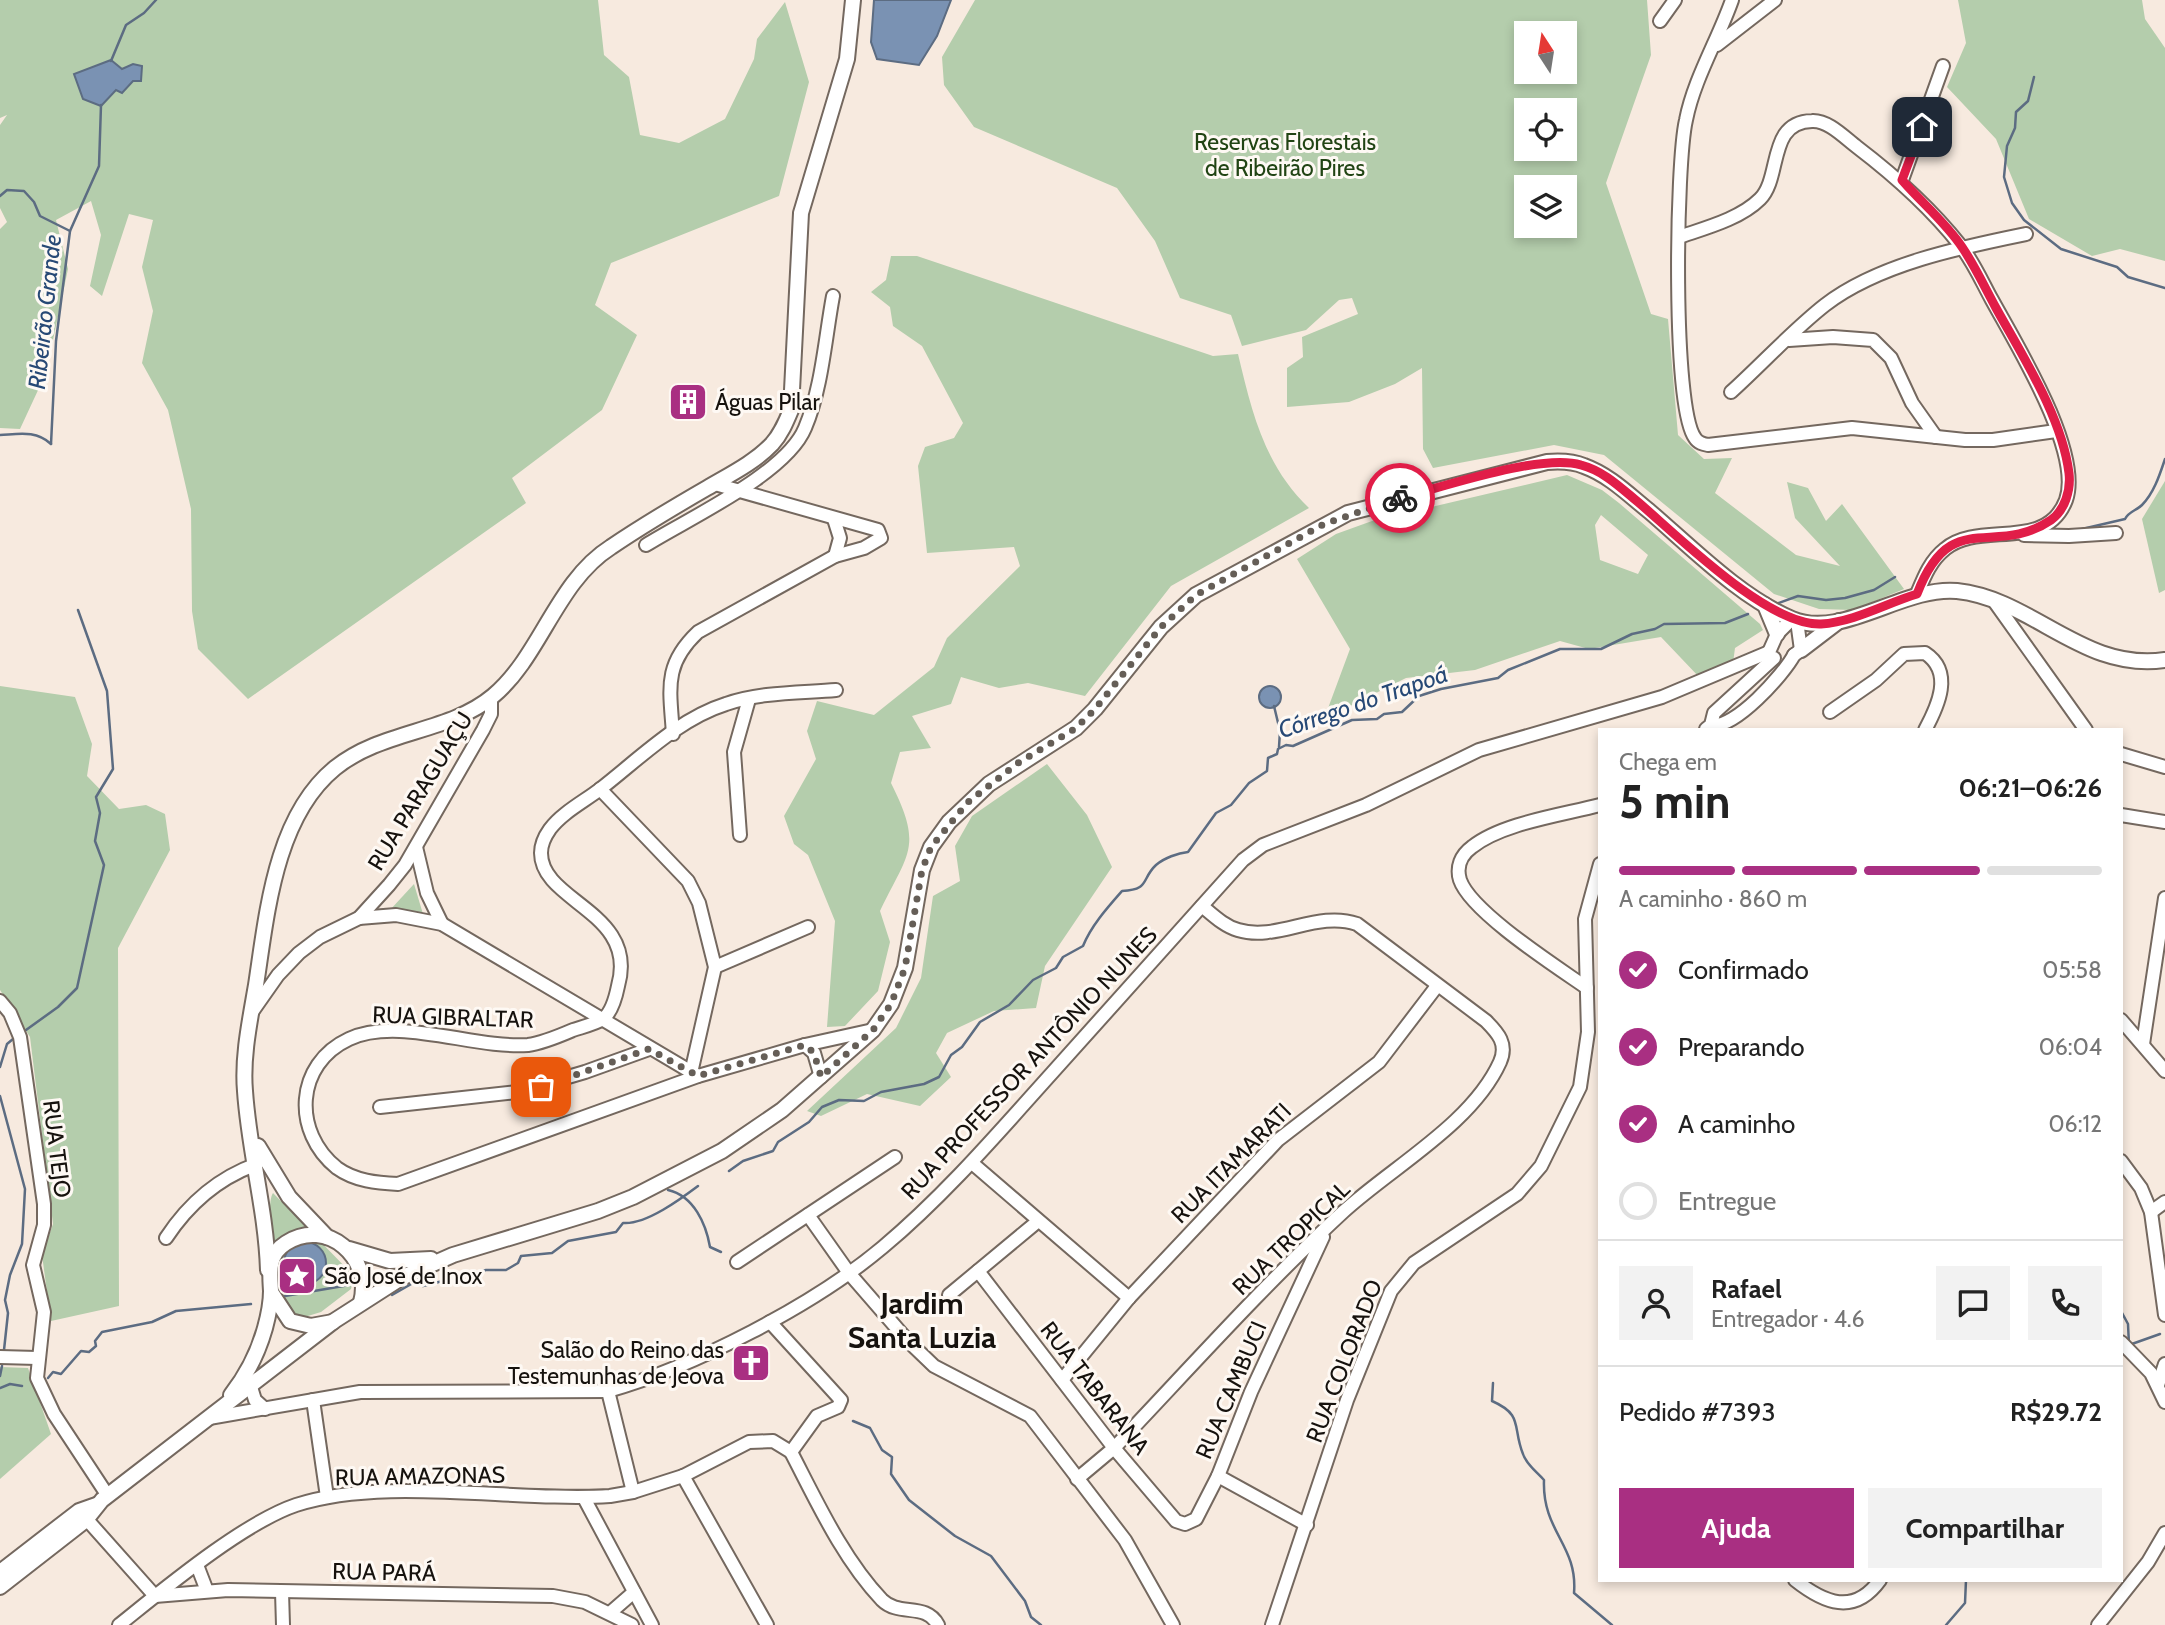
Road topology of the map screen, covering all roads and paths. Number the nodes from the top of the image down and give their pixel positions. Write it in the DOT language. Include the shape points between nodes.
graph roads {
  1 [pos="853,0"];
  2 [pos="1675,0"];
  3 [pos="1732,0"];
  4 [pos="1775,0"];
  5 [pos="1660,21"];
  6 [pos="1714,47"];
  7 [pos="1943,66"];
  8 [pos="1902,180"];
  9 [pos="2026,234"];
  10 [pos="1679,237"];
  11 [pos="1962,247"];
  12 [pos="833,296"];
  13 [pos="1789,340"];
  14 [pos="1731,392"];
  15 [pos="2056,430"];
  16 [pos="1936,437"];
  17 [pos="715,484"];
  18 [pos="735,491"];
  19 [pos="834,519"];
  20 [pos="2116,533"];
  21 [pos="2020,534"];
  22 [pos="646,545"];
  23 [pos="835,556"];
  24 [pos="1917,594"];
  25 [pos="1994,601"];
  26 [pos="1765,604"];
  27 [pos="1794,620"];
  28 [pos="1840,621"];
  29 [pos="1777,634"];
  30 [pos="1798,652"];
  31 [pos="1771,655"];
  32 [pos="2165,660"];
  33 [pos="836,690"];
  34 [pos="491,698"];
  35 [pos="749,699"];
  36 [pos="1830,712"];
  37 [pos="1708,727"];
  38 [pos="1926,728"];
  39 [pos="2085,728"];
  40 [pos="673,734"];
  41 [pos="2123,755"];
  42 [pos="2165,767"];
  43 [pos="600,789"];
  44 [pos="1598,806"];
  45 [pos="2123,815"];
  46 [pos="2165,822"];
  47 [pos="740,835"];
  48 [pos="416,847"];
  49 [pos="1598,871"];
  50 [pos="2165,898"];
  51 [pos="1202,906"];
  52 [pos="359,918"];
  53 [pos="442,924"];
  54 [pos="808,927"];
  55 [pos="2162,948"];
  56 [pos="715,967"];
  57 [pos="1437,986"];
  58 [pos="1587,988"];
  59 [pos="0,1000"];
  60 [pos="251,1012"];
  61 [pos="603,1018"];
  62 [pos="2123,1022"];
  63 [pos="873,1030"];
  64 [pos="2143,1044"];
  65 [pos="805,1045"];
  66 [pos="649,1049"];
  67 [pos="2165,1071"];
  68 [pos="694,1074"];
  69 [pos="821,1077"];
  70 [pos="380,1107"];
  71 [pos="249,1125"];
  72 [pos="895,1157"];
  73 [pos="972,1163"];
  74 [pos="257,1164"];
  75 [pos="2123,1164"];
  76 [pos="2165,1202"];
  77 [pos="2151,1212"];
  78 [pos="808,1215"];
  79 [pos="1037,1222"];
  80 [pos="1328,1227"];
  81 [pos="327,1237"];
  82 [pos="166,1238"];
  83 [pos="349,1249"];
  84 [pos="453,1255"];
  85 [pos="737,1262"];
  86 [pos="268,1270"];
  87 [pos="978,1271"];
  88 [pos="849,1273"];
  89 [pos="271,1292"];
  90 [pos="949,1295"];
  91 [pos="1129,1298"];
  92 [pos="361,1303"];
  93 [pos="2165,1315"];
  94 [pos="334,1321"];
  95 [pos="770,1322"];
  96 [pos="2123,1344"];
  97 [pos="0,1357"];
  98 [pos="37,1358"];
  99 [pos="2165,1364"];
  100 [pos="1062,1380"];
  101 [pos="2158,1385"];
  102 [pos="251,1387"];
  103 [pos="608,1391"];
  104 [pos="313,1400"];
  105 [pos="2165,1402"];
  106 [pos="265,1409"];
  107 [pos="213,1415"];
  108 [pos="1114,1448"];
  109 [pos="791,1452"];
  110 [pos="683,1476"];
  111 [pos="1217,1476"];
  112 [pos="1077,1479"];
  113 [pos="633,1492"];
  114 [pos="327,1497"];
  115 [pos="584,1498"];
  116 [pos="103,1500"];
  117 [pos="83,1516"];
  118 [pos="1185,1524"];
  119 [pos="1307,1525"];
  120 [pos="2165,1533"];
  121 [pos="197,1565"];
  122 [pos="0,1572"];
  123 [pos="1798,1582"];
  124 [pos="1878,1582"];
  125 [pos="0,1587"];
  126 [pos="207,1591"];
  127 [pos="282,1592"];
  128 [pos="634,1592"];
  129 [pos="155,1596"];
  130 [pos="611,1612"];
  131 [pos="119,1625"];
  132 [pos="282,1625"];
  133 [pos="632,1625"];
  134 [pos="652,1625"];
  135 [pos="767,1625"];
  136 [pos="938,1625"];
  137 [pos="1173,1625"];
  138 [pos="1272,1625"];
  139 [pos="2098,1625"];
  1 -- 17 [label="main road" via="847,59 801,213 791,410 774,443"];
  2 -- 5 [label="street"];
  3 -- 6 [label="street"];
  4 -- 6 [label="street"];
  6 -- 10 [label="street" via="1683,130"];
  7 -- 8 [label="street"];
  8 -- 10 [label="street" via="1829,126 1800,123 1779,144 1768,187 1760,198"];
  8 -- 11 [label="street"];
  9 -- 11 [label="street"];
  10 -- 16 [label="street" via="1681,368 1693,436 1702,444 1852,428"];
  11 -- 13 [label="street" via="1846,291"];
  11 -- 15 [label="street" via="2041,392"];
  12 -- 18 [label="street" via="804,430 774,467"];
  13 -- 14 [label="street"];
  13 -- 16 [label="street" via="1833,337 1873,341 1891,358 1912,403"];
  15 -- 16 [label="street" via="1993,440"];
  15 -- 21 [label="street" via="2069,474 2065,501 2052,520"];
  17 -- 18 [label="street"];
  17 -- 34 [label="main road" via="606,550 581,574"];
  18 -- 19 [label="street"];
  18 -- 22 [label="street"];
  19 -- 23 [label="street" via="840,538"];
  19 -- 23 [label="street" via="882,535 876,543"];
  20 -- 21 [label="street"];
  21 -- 24 [label="street" via="1955,542 1936,558"];
  23 -- 40 [label="street" via="698,632 681,649 670,684"];
  24 -- 25 [label="main road" via="1956,591"];
  24 -- 28 [label="main road"];
  25 -- 32 [label="main road" via="2107,657 2143,663"];
  25 -- 39 [label="street"];
  26 -- 27 [label="main road"];
  26 -- 29 [label="main road"];
  26 -- 63 [label="main road" via="1609,477 1581,464 1547,462 1371,505 1324,524 1196,595 1161,627 1076,728 989,783 949,822 922,870 899,986"];
  27 -- 28 [label="main road"];
  27 -- 29 [label="street"];
  27 -- 30 [label="street"];
  28 -- 30 [label="main road"];
  29 -- 31 [label="street"];
  30 -- 31 [label="street, RUA PROFESSOR ANTÔNIO NUNES"];
  30 -- 37 [label="street" via="1767,691 1726,722"];
  31 -- 37 [label="street" via="1714,713"];
  31 -- 51 [label="street, RUA PROFESSOR ANTÔNIO NUNES" via="1662,697 1479,750 1366,805 1263,845 1242,860"];
  33 -- 35 [label="street"];
  34 -- 48 [label="street, RUA PARAGUAÇU" via="491,714 483,730"];
  34 -- 60 [label="main road" via="465,714 371,747 338,765 316,787 293,826 276,875"];
  35 -- 40 [label="street" via="711,709"];
  35 -- 47 [label="street" via="734,752"];
  36 -- 38 [label="street" via="1904,654 1925,653 1938,666 1942,684"];
  40 -- 43 [label="street"];
  41 -- 42 [label="street"];
  43 -- 56 [label="street" via="688,881 699,903"];
  43 -- 61 [label="street" via="550,829 540,851 545,869 602,923 621,953 620,982"];
  44 -- 58 [label="street" via="1486,838 1472,846 1458,865 1459,878 1475,902"];
  45 -- 46 [label="street"];
  48 -- 52 [label="street, RUA PARAGUAÇU"];
  48 -- 53 [label="street" via="427,893"];
  49 -- 58 [label="street, RUA COLORADO" via="1585,919"];
  50 -- 55 [label="street"];
  51 -- 57 [label="street" via="1225,924 1250,932 1346,920 1368,931"];
  51 -- 73 [label="street, RUA PROFESSOR ANTÔNIO NUNES"];
  52 -- 53 [label="street" via="396,915"];
  52 -- 60 [label="street, RUA PARAGUAÇU" via="299,953"];
  53 -- 61 [label="street"];
  54 -- 56 [label="street"];
  55 -- 64 [label="street"];
  56 -- 68 [label="street"];
  57 -- 80 [label="street, RUA TROPICAL" via="1498,1033 1503,1048 1499,1064 1488,1082 1432,1141"];
  57 -- 91 [label="street, RUA ITAMARATI" via="1379,1062 1278,1140"];
  58 -- 119 [label="street, RUA COLORADO" via="1587,1049 1580,1087 1541,1166 1517,1194 1400,1277 1347,1400"];
  59 -- 98 [label="street, RUA TEJO" via="20,1037 44,1204 44,1225 33,1265 44,1312"];
  60 -- 71 [label="main road" via="245,1072"];
  61 -- 66 [label="street"];
  61 -- 68 [label="street, RUA GIBRALTAR" via="529,1045 391,1032 352,1037 333,1047 309,1078 304,1106 308,1127 318,1148 338,1169 374,1183 398,1184"];
  62 -- 64 [label="street"];
  63 -- 65 [label="street, RUA GIBRALTAR"];
  63 -- 69 [label="main road"];
  64 -- 67 [label="street"];
  65 -- 68 [label="street, RUA GIBRALTAR"];
  65 -- 69 [label="street" via="814,1053"];
  66 -- 68 [label="street"];
  66 -- 70 [label="street" via="517,1092"];
  69 -- 84 [label="main road" via="752,1133 633,1196"];
  71 -- 74 [label="main road"];
  71 -- 81 [label="main road" via="276,1178"];
  72 -- 78 [label="street"];
  73 -- 79 [label="street"];
  73 -- 88 [label="street, RUA PROFESSOR ANTÔNIO NUNES"];
  74 -- 82 [label="street" via="226,1178 193,1202"];
  74 -- 86 [label="main road"];
  75 -- 77 [label="street"];
  76 -- 77 [label="street"];
  77 -- 93 [label="street"];
  78 -- 85 [label="street"];
  78 -- 88 [label="street"];
  79 -- 87 [label="street"];
  79 -- 91 [label="street"];
  80 -- 108 [label="street, RUA TROPICAL"];
  80 -- 111 [label="street, RUA CAMBUCI"];
  81 -- 83 [label="main road"];
  81 -- 86 [label="main road" via="288,1242"];
  83 -- 84 [label="main road" via="405,1262"];
  83 -- 92 [label="main road" via="361,1269"];
  84 -- 92 [label="main road" via="401,1278"];
  86 -- 89 [label="main road"];
  87 -- 90 [label="street"];
  87 -- 100 [label="street, RUA TABARANA"];
  88 -- 95 [label="street, RUA PROFESSOR ANTÔNIO NUNES"];
  88 -- 112 [label="street" via="934,1366 1030,1416"];
  89 -- 94 [label="main road" via="290,1321 312,1325"];
  89 -- 107 [label="main road" via="255,1356 242,1381"];
  91 -- 100 [label="street, RUA ITAMARATI"];
  92 -- 94 [label="main road"];
  94 -- 102 [label="main road"];
  95 -- 103 [label="street, RUA PROFESSOR ANTÔNIO NUNES" via="637,1383"];
  95 -- 109 [label="street" via="841,1402 817,1416"];
  96 -- 101 [label="street"];
  97 -- 98 [label="street"];
  98 -- 116 [label="street, RUA TEJO" via="40,1387"];
  99 -- 101 [label="street"];
  100 -- 108 [label="street, RUA TABARANA"];
  101 -- 105 [label="street"];
  102 -- 106 [label="street" via="255,1400"];
  102 -- 107 [label="main road"];
  103 -- 104 [label="street, RUA PROFESSOR ANTÔNIO NUNES" via="386,1391"];
  103 -- 113 [label="street"];
  104 -- 106 [label="street, RUA PROFESSOR ANTÔNIO NUNES"];
  104 -- 114 [label="street"];
  106 -- 107 [label="street, RUA PROFESSOR ANTÔNIO NUNES"];
  107 -- 116 [label="main road"];
  108 -- 112 [label="street, RUA TROPICAL"];
  108 -- 118 [label="street, RUA TABARANA" via="1176,1521"];
  109 -- 110 [label="street, RUA AMAZONAS" via="765,1440 749,1442"];
  109 -- 136 [label="street" via="863,1579 890,1606 926,1612"];
  110 -- 113 [label="street, RUA AMAZONAS"];
  110 -- 135 [label="street"];
  111 -- 118 [label="street, RUA CAMBUCI" via="1196,1519"];
  111 -- 119 [label="street"];
  112 -- 137 [label="street" via="1125,1540"];
  113 -- 115 [label="street, RUA AMAZONAS"];
  114 -- 115 [label="street, RUA AMAZONAS" via="388,1493"];
  114 -- 121 [label="street, RUA AMAZONAS" via="272,1515"];
  115 -- 128 [label="street"];
  116 -- 117 [label="main road"];
  117 -- 122 [label="main road"];
  117 -- 125 [label="main road"];
  117 -- 129 [label="street"];
  119 -- 138 [label="street, RUA COLORADO"];
  120 -- 139 [label="street"];
  121 -- 126 [label="street"];
  121 -- 129 [label="street, RUA AMAZONAS"];
  123 -- 124 [label="street" via="1827,1601 1842,1603 1863,1597"];
  126 -- 127 [label="street, RUA PARÁ"];
  126 -- 129 [label="street, RUA PARÁ"];
  127 -- 130 [label="street, RUA PARÁ" via="553,1596"];
  127 -- 132 [label="street"];
  128 -- 130 [label="street"];
  128 -- 134 [label="street"];
  129 -- 131 [label="street, RUA AMAZONAS"];
  130 -- 133 [label="street, RUA PARÁ"];
}
